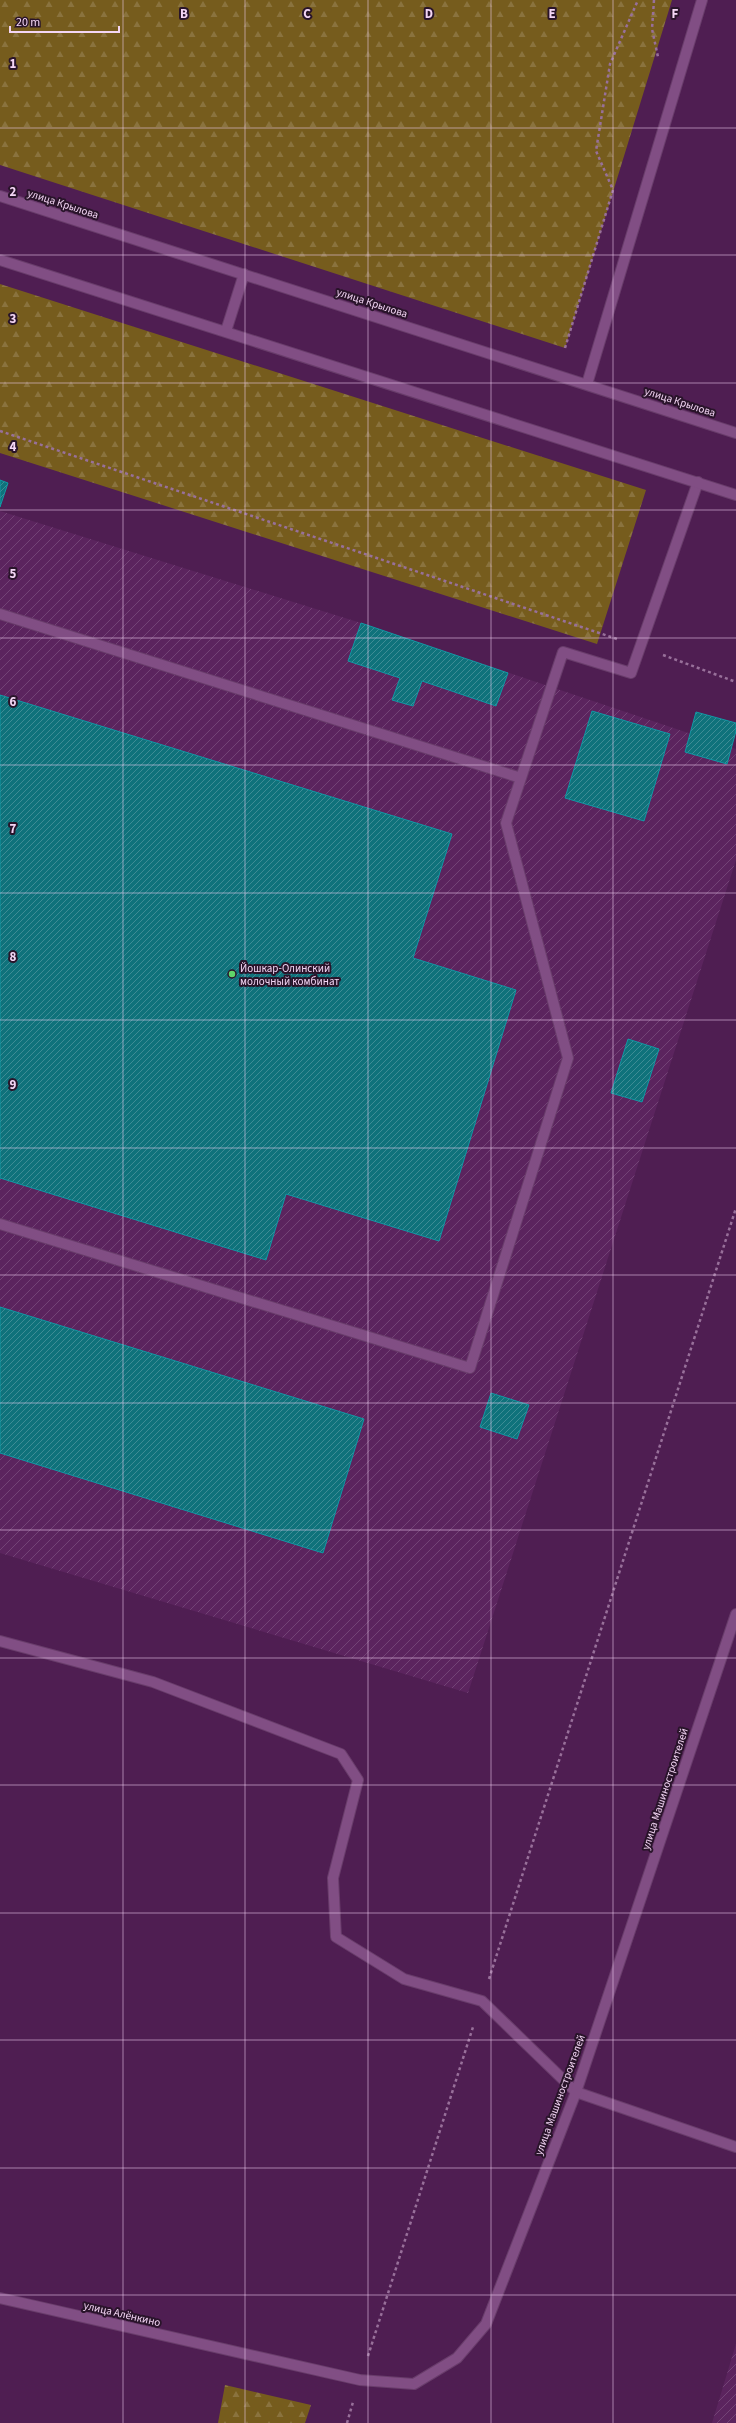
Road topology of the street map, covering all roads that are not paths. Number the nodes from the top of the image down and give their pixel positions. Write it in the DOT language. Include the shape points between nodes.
graph roads {
  1 [pos="702,0"];
  2 [pos="0,196"];
  3 [pos="0,260"];
  4 [pos="244,274"];
  5 [pos="226,331"];
  6 [pos="587,384"];
  7 [pos="736,433"];
  8 [pos="698,482"];
  9 [pos="736,495"];
  10 [pos="0,614"];
  11 [pos="521,778"];
  12 [pos="0,1224"];
  13 [pos="736,1614"];
  14 [pos="0,1641"];
  15 [pos="576,2092"];
  16 [pos="736,2147"];
  17 [pos="0,2298"];
  18 [pos="239,2353"];
  1 -- 6 [label="street"];
  2 -- 4 [label="street, улица Крылова"];
  3 -- 5 [label="street"];
  4 -- 5 [label="street"];
  4 -- 6 [label="street, улица Крылова"];
  5 -- 8 [label="street"];
  6 -- 7 [label="street, улица Крылова"];
  8 -- 9 [label="street"];
  8 -- 11 [label="street" via="631,673 563,652"];
  10 -- 11 [label="street"];
  11 -- 12 [label="street" via="506,823 568,1058 470,1368"];
  13 -- 15 [label="street, улица Машиностроителей"];
  14 -- 15 [label="street" via="153,1682 341,1754 358,1780 333,1878 336,1937 404,1979 482,2001"];
  15 -- 16 [label="street"];
  15 -- 18 [label="street, улица Машиностроителей" via="486,2324 457,2358 414,2384 360,2380"];
  17 -- 18 [label="street, улица Алёнкино"];
}
